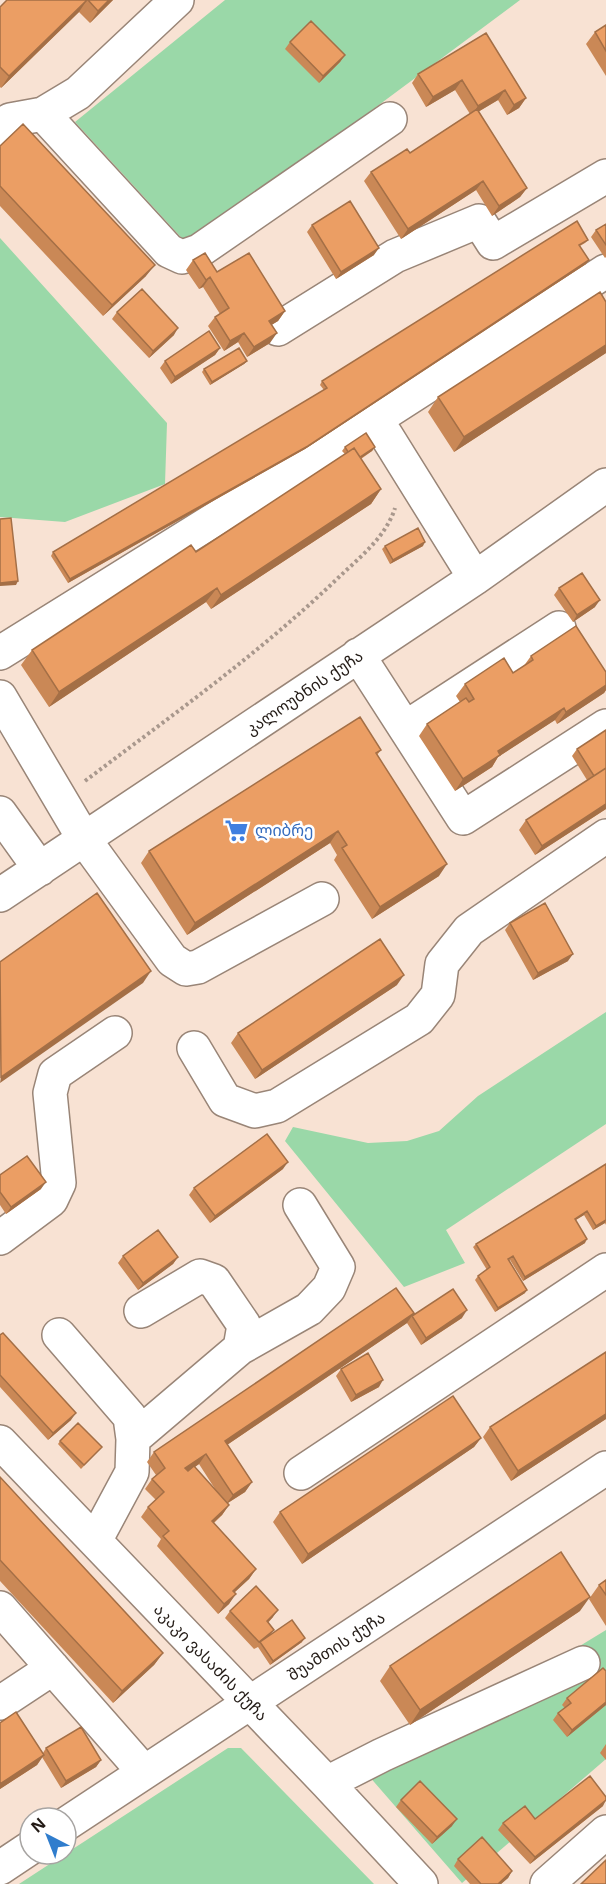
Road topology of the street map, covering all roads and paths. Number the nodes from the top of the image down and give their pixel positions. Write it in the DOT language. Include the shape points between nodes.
graph roads {
  1 [pos="177,0"];
  2 [pos="43,114"];
  3 [pos="390,119"];
  4 [pos="4,120"];
  5 [pos="606,176"];
  6 [pos="606,271"];
  7 [pos="278,329"];
  8 [pos="376,419"];
  9 [pos="408,469"];
  10 [pos="606,485"];
  11 [pos="475,578"];
  12 [pos="559,628"];
  13 [pos="0,652"];
  14 [pos="358,656"];
  15 [pos="0,697"];
  16 [pos="606,726"];
  17 [pos="405,728"];
  18 [pos="61,800"];
  19 [pos="0,813"];
  20 [pos="606,837"];
  21 [pos="84,839"];
  22 [pos="40,869"];
  23 [pos="0,895"];
  24 [pos="322,899"];
  25 [pos="115,1033"];
  26 [pos="194,1048"];
  27 [pos="300,1205"];
  28 [pos="0,1239"];
  29 [pos="606,1270"];
  30 [pos="141,1311"];
  31 [pos="59,1335"];
  32 [pos="240,1348"];
  33 [pos="133,1439"];
  34 [pos="0,1442"];
  35 [pos="606,1468"];
  36 [pos="301,1473"];
  37 [pos="95,1541"];
  38 [pos="0,1608"];
  39 [pos="583,1663"];
  40 [pos="53,1668"];
  41 [pos="0,1703"];
  42 [pos="251,1703"];
  43 [pos="144,1772"];
  44 [pos="327,1783"];
  45 [pos="78,1816"];
  46 [pos="606,1832"];
  47 [pos="18,1856"];
  48 [pos="0,1868"];
  49 [pos="421,1884"];
  50 [pos="547,1884"];
  1 -- 2 [label="street" via="78,93"];
  2 -- 3 [label="street" via="169,251 182,257 199,251"];
  2 -- 4 [label="street"];
  5 -- 7 [label="street" via="493,243 479,221 395,255"];
  6 -- 8 [label="street"];
  8 -- 9 [label="street"];
  8 -- 13 [label="street"];
  9 -- 11 [label="street"];
  9 -- 18 [label="path" via="393,514 374,545 251,655"];
  10 -- 11 [label="street, კალოუბნის ქუჩა"];
  11 -- 14 [label="street, კალოუბნის ქუჩა"];
  12 -- 17 [label="street"];
  14 -- 17 [label="street"];
  14 -- 21 [label="street, კალოუბნის ქუჩა"];
  15 -- 18 [label="street"];
  16 -- 17 [label="street" via="463,818"];
  18 -- 21 [label="street"];
  19 -- 22 [label="street"];
  20 -- 26 [label="street" via="469,930 442,964 438,995 419,1019 277,1106 255,1111 225,1100"];
  21 -- 22 [label="street, კალოუბნის ქუჩა"];
  21 -- 24 [label="street" via="171,960 186,969 198,967"];
  22 -- 23 [label="street, კალოუბნის ქუჩა"];
  25 -- 28 [label="street" via="56,1074 50,1092 59,1183 51,1200"];
  27 -- 32 [label="street" via="338,1267 329,1288 309,1309"];
  29 -- 36 [label="street"];
  30 -- 32 [label="street" via="200,1276 214,1281 244,1325"];
  31 -- 33 [label="street" via="130,1417"];
  32 -- 33 [label="street"];
  33 -- 37 [label="street" via="132,1472"];
  34 -- 37 [label="street, აკაკი ვასაძის ქუჩა"];
  35 -- 42 [label="street, შუამთის ქუჩა"];
  37 -- 42 [label="street, აკაკი ვასაძის ქუჩა"];
  38 -- 40 [label="street"];
  39 -- 44 [label="street"];
  40 -- 41 [label="street"];
  40 -- 43 [label="street"];
  42 -- 43 [label="street, შუამთის ქუჩა"];
  42 -- 44 [label="street, აკაკი ვასაძის ქუჩა"];
  43 -- 45 [label="street, შუამთის ქუჩა"];
  44 -- 49 [label="street, აკაკი ვასაძის ქუჩა"];
  46 -- 50 [label="street"];
  47 -- 48 [label="street"];
}
